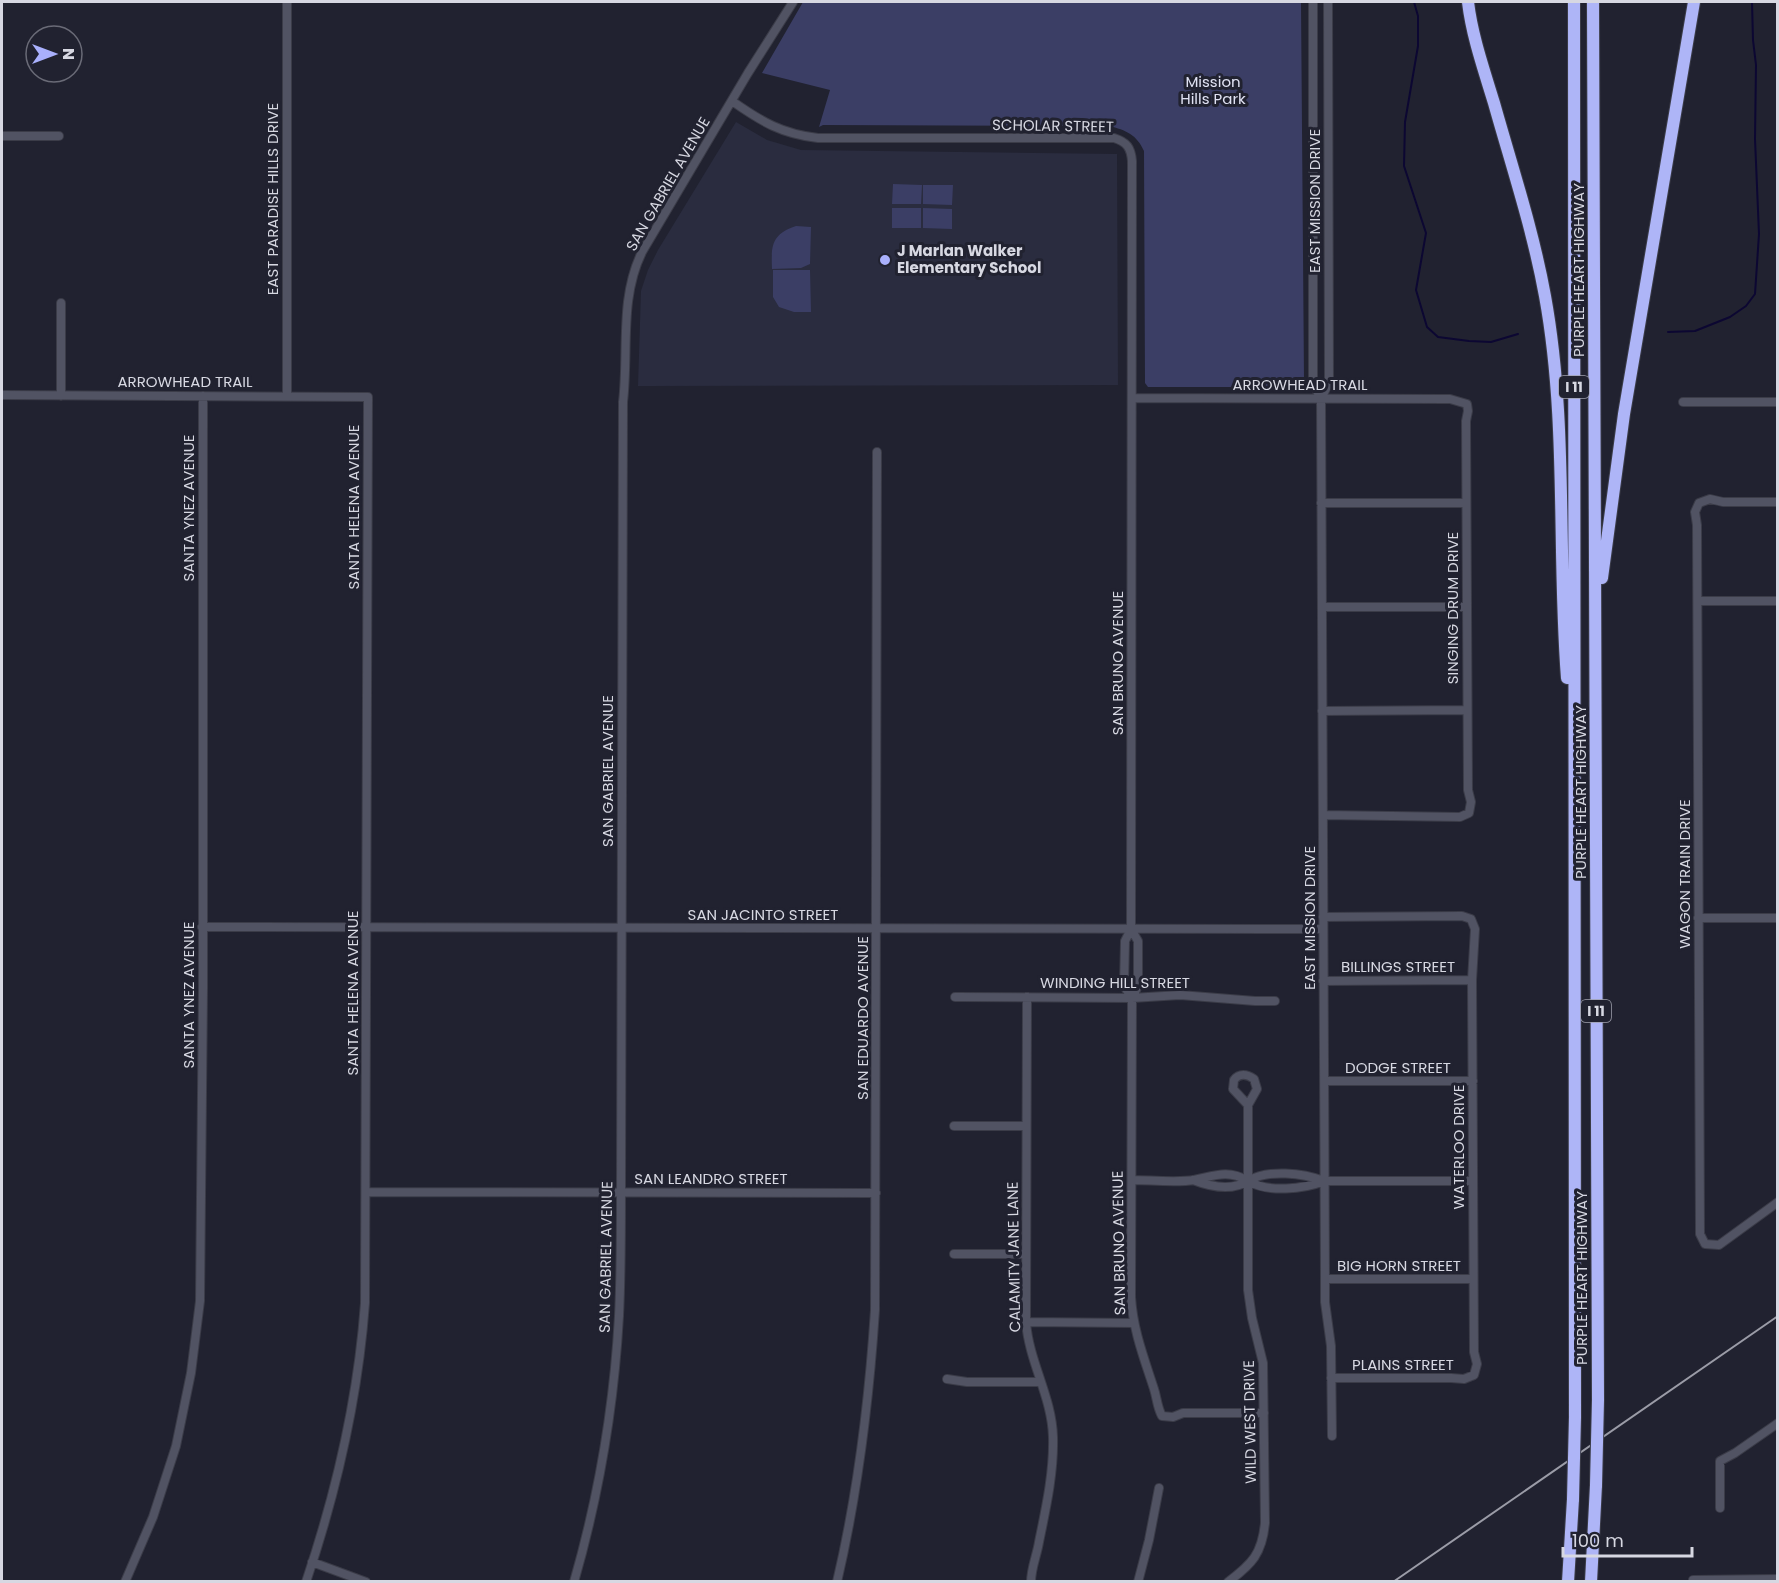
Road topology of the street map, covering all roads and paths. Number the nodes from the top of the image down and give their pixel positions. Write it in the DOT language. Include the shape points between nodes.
graph roads {
  1 [pos="287,2"];
  2 [pos="793,2"];
  3 [pos="1313,2"];
  4 [pos="1328,2"];
  5 [pos="1468,2"];
  6 [pos="1574,2"];
  7 [pos="1593,2"];
  8 [pos="1694,2"];
  9 [pos="732,101"];
  10 [pos="2,136"];
  11 [pos="59,136"];
  12 [pos="61,303"];
  13 [pos="2,395"];
  14 [pos="61,396"];
  15 [pos="203,396"];
  16 [pos="287,396"];
  17 [pos="368,397"];
  18 [pos="1132,398"];
  19 [pos="1321,398"];
  20 [pos="1683,402"];
  21 [pos="1778,402"];
  22 [pos="1467,404"];
  23 [pos="878,453"];
  24 [pos="1778,502"];
  25 [pos="1321,503"];
  26 [pos="1466,503"];
  27 [pos="1698,601"];
  28 [pos="1778,601"];
  29 [pos="1322,607"];
  30 [pos="1467,607"];
  31 [pos="1595,623"];
  32 [pos="1467,710"];
  33 [pos="1322,711"];
  34 [pos="1574,772"];
  35 [pos="1323,815"];
  36 [pos="1323,917"];
  37 [pos="1698,918"];
  38 [pos="1778,918"];
  39 [pos="202,927"];
  40 [pos="367,928"];
  41 [pos="622,928"];
  42 [pos="876,929"];
  43 [pos="1131,929"];
  44 [pos="1323,929"];
  45 [pos="1472,980"];
  46 [pos="1323,981"];
  47 [pos="954,997"];
  48 [pos="1027,997"];
  49 [pos="1132,998"];
  50 [pos="1275,1001"];
  51 [pos="1324,1081"];
  52 [pos="1473,1081"];
  53 [pos="1248,1105"];
  54 [pos="954,1126"];
  55 [pos="1026,1126"];
  56 [pos="1132,1180"];
  57 [pos="1324,1180"];
  58 [pos="1248,1181"];
  59 [pos="1473,1181"];
  60 [pos="366,1192"];
  61 [pos="621,1192"];
  62 [pos="876,1193"];
  63 [pos="1778,1202"];
  64 [pos="954,1254"];
  65 [pos="1026,1254"];
  66 [pos="1325,1279"];
  67 [pos="1473,1279"];
  68 [pos="1026,1322"];
  69 [pos="1134,1323"];
  70 [pos="1474,1375"];
  71 [pos="1331,1378"];
  72 [pos="947,1379"];
  73 [pos="1040,1382"];
  74 [pos="1264,1413"];
  75 [pos="1778,1423"];
  76 [pos="1332,1436"];
  77 [pos="1159,1488"];
  78 [pos="1720,1508"];
  79 [pos="312,1562"];
  80 [pos="1778,1579"];
  81 [pos="1693,1580"];
  82 [pos="125,1581"];
  83 [pos="306,1581"];
  84 [pos="366,1581"];
  85 [pos="574,1581"];
  86 [pos="837,1581"];
  87 [pos="1031,1581"];
  88 [pos="1138,1581"];
  89 [pos="1228,1581"];
  90 [pos="1568,1581"];
  91 [pos="1591,1581"];
  1 -- 16 [label="street, EAST PARADISE HILLS DRIVE"];
  2 -- 9 [label="street, SAN GABRIEL AVENUE"];
  3 -- 19 [label="street, EAST MISSION DRIVE" via="1313,384"];
  4 -- 19 [label="street, EAST MISSION DRIVE" via="1329,383"];
  5 -- 34 [label="highway" via="1530,227 1550,331 1558,410 1563,629"];
  6 -- 34 [label="highway, PURPLE HEART HIGHWAY / I 11"];
  7 -- 31 [label="highway, PURPLE HEART HIGHWAY / I 11"];
  8 -- 31 [label="highway" via="1624,414"];
  9 -- 18 [label="street, SCHOLAR STREET" via="777,130 818,138 1114,138 1126,144 1132,161"];
  9 -- 41 [label="street, SAN GABRIEL AVENUE" via="642,252 628,291 623,414"];
  10 -- 11 [label="street"];
  12 -- 14 [label="street"];
  13 -- 14 [label="street, ARROWHEAD TRAIL"];
  14 -- 15 [label="street, ARROWHEAD TRAIL"];
  15 -- 16 [label="street, ARROWHEAD TRAIL"];
  15 -- 39 [label="street, SANTA YNEZ AVENUE"];
  16 -- 17 [label="street, ARROWHEAD TRAIL"];
  17 -- 40 [label="street, SANTA HELENA AVENUE"];
  18 -- 19 [label="street, ARROWHEAD TRAIL"];
  18 -- 43 [label="street, SAN BRUNO AVENUE"];
  19 -- 22 [label="street, ARROWHEAD TRAIL" via="1450,399"];
  19 -- 25 [label="street, EAST MISSION DRIVE"];
  20 -- 21 [label="street"];
  22 -- 26 [label="street, SINGING DRUM DRIVE"];
  23 -- 42 [label="street, SAN EDUARDO AVENUE"];
  24 -- 27 [label="street, WAGON TRAIN DRIVE" via="1710,499 1699,503 1695,512"];
  25 -- 26 [label="street"];
  25 -- 29 [label="street, EAST MISSION DRIVE"];
  26 -- 30 [label="street, SINGING DRUM DRIVE"];
  27 -- 28 [label="street"];
  27 -- 37 [label="street, WAGON TRAIN DRIVE"];
  29 -- 30 [label="street"];
  29 -- 33 [label="street, EAST MISSION DRIVE"];
  30 -- 32 [label="street, SINGING DRUM DRIVE"];
  31 -- 91 [label="highway, PURPLE HEART HIGHWAY / I 11, bridge" via="1598,1400"];
  32 -- 33 [label="street"];
  32 -- 35 [label="street, SINGING DRUM DRIVE" via="1469,813 1460,817"];
  33 -- 35 [label="street, EAST MISSION DRIVE"];
  34 -- 90 [label="highway, PURPLE HEART HIGHWAY / I 11, bridge" via="1575,1417"];
  35 -- 36 [label="street, EAST MISSION DRIVE"];
  36 -- 44 [label="street, EAST MISSION DRIVE"];
  36 -- 45 [label="street, WATERLOO DRIVE" via="1471,919 1475,929"];
  37 -- 38 [label="street"];
  37 -- 63 [label="street, WAGON TRAIN DRIVE" via="1700,1234 1705,1244 1719,1245"];
  39 -- 40 [label="street, SAN JACINTO STREET"];
  39 -- 82 [label="street, SANTA YNEZ AVENUE" via="202,1247 196,1340 169,1470"];
  40 -- 41 [label="street, SAN JACINTO STREET"];
  40 -- 60 [label="street, SANTA HELENA AVENUE"];
  41 -- 42 [label="street, SAN JACINTO STREET"];
  41 -- 61 [label="street, SAN GABRIEL AVENUE"];
  42 -- 43 [label="street, SAN JACINTO STREET"];
  42 -- 62 [label="street, SAN EDUARDO AVENUE"];
  43 -- 44 [label="street, SAN JACINTO STREET"];
  43 -- 49 [label="street, SAN BRUNO AVENUE" via="1138,941 1138,986"];
  43 -- 49 [label="street, SAN BRUNO AVENUE" via="1125,941 1124,986"];
  44 -- 46 [label="street, EAST MISSION DRIVE"];
  45 -- 46 [label="street, BILLINGS STREET"];
  45 -- 52 [label="street, WATERLOO DRIVE"];
  46 -- 51 [label="street, EAST MISSION DRIVE"];
  47 -- 48 [label="street, WINDING HILL STREET"];
  48 -- 49 [label="street, WINDING HILL STREET"];
  48 -- 55 [label="street, CALAMITY JANE LANE"];
  49 -- 50 [label="street, WINDING HILL STREET" via="1180,995"];
  49 -- 56 [label="street, SAN BRUNO AVENUE"];
  51 -- 52 [label="street, DODGE STREET"];
  51 -- 57 [label="street, EAST MISSION DRIVE"];
  52 -- 59 [label="street, WATERLOO DRIVE"];
  53 -- 58 [label="street, WILD WEST DRIVE"];
  54 -- 55 [label="street"];
  55 -- 65 [label="street, CALAMITY JANE LANE"];
  56 -- 58 [label="street" via="1237,1175"];
  56 -- 69 [label="street, SAN BRUNO AVENUE"];
  57 -- 58 [label="street" via="1308,1174 1258,1174"];
  57 -- 58 [label="street" via="1308,1188 1258,1188"];
  57 -- 59 [label="street"];
  57 -- 66 [label="street, EAST MISSION DRIVE"];
  58 -- 74 [label="street, WILD WEST DRIVE" via="1249,1298 1263,1363"];
  59 -- 67 [label="street, WATERLOO DRIVE"];
  60 -- 61 [label="street, SAN LEANDRO STREET"];
  60 -- 79 [label="street, SANTA HELENA AVENUE" via="365,1303 356,1390 340,1467"];
  61 -- 62 [label="street, SAN LEANDRO STREET"];
  61 -- 85 [label="street, SAN GABRIEL AVENUE" via="614,1382 594,1504"];
  62 -- 86 [label="street, SAN EDUARDO AVENUE" via="870,1383"];
  64 -- 65 [label="street"];
  65 -- 68 [label="street, CALAMITY JANE LANE"];
  66 -- 67 [label="street, BIG HORN STREET"];
  66 -- 71 [label="street, EAST MISSION DRIVE"];
  67 -- 70 [label="street, WATERLOO DRIVE" via="1477,1364"];
  68 -- 69 [label="street"];
  68 -- 73 [label="street, CALAMITY JANE LANE"];
  69 -- 74 [label="street, SAN BRUNO AVENUE" via="1162,1416"];
  70 -- 71 [label="street, PLAINS STREET" via="1464,1379"];
  71 -- 76 [label="street, EAST MISSION DRIVE"];
  72 -- 73 [label="street"];
  73 -- 87 [label="street, CALAMITY JANE LANE" via="1052,1421 1053,1447"];
  74 -- 89 [label="street, WILD WEST DRIVE" via="1264,1536 1247,1568"];
  75 -- 78 [label="street" via="1720,1461"];
  77 -- 88 [label="street"];
  79 -- 83 [label="street, SANTA HELENA AVENUE"];
  79 -- 84 [label="street"];
  80 -- 81 [label="street"];
}
